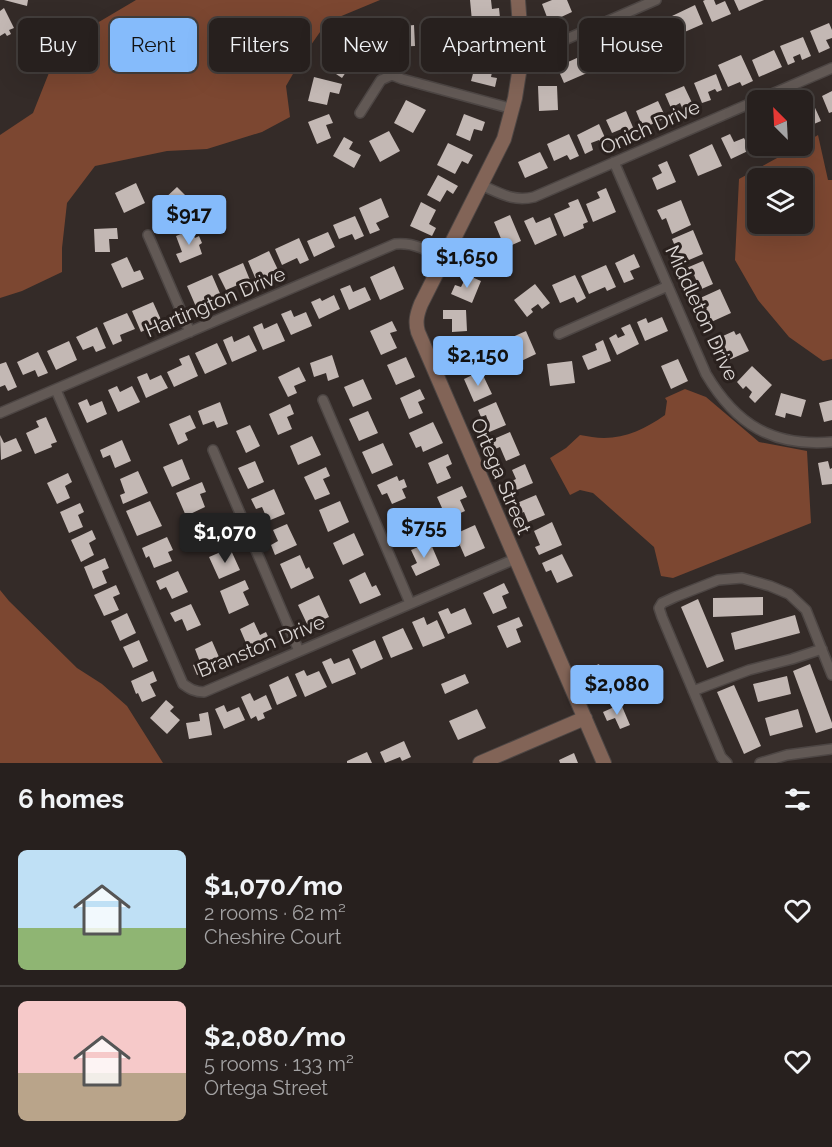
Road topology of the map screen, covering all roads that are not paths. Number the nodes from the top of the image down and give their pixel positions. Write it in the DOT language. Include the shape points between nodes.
graph roads {
  1 [pos="518,0"];
  2 [pos="656,0"];
  3 [pos="519,18"];
  4 [pos="567,39"];
  5 [pos="832,68"];
  6 [pos="519,72"];
  7 [pos="513,109"];
  8 [pos="360,113"];
  9 [pos="614,162"];
  10 [pos="481,185"];
  11 [pos="148,235"];
  12 [pos="443,261"];
  13 [pos="668,285"];
  14 [pos="190,332"];
  15 [pos="559,334"];
  16 [pos="56,390"];
  17 [pos="323,400"];
  18 [pos="0,413"];
  19 [pos="832,442"];
  20 [pos="213,450"];
  21 [pos="515,559"];
  22 [pos="410,603"];
  23 [pos="822,649"];
  24 [pos="299,651"];
  25 [pos="832,675"];
  26 [pos="693,691"];
  27 [pos="585,718"];
  28 [pos="832,749"];
  29 [pos="480,763"];
  30 [pos="604,763"];
  31 [pos="727,763"];
  32 [pos="760,763"];
  1 -- 3 [label="street, Ortega Street"];
  2 -- 4 [label="street"];
  5 -- 9 [label="street, Onich Drive"];
  6 -- 7 [label="street, Ortega Street"];
  7 -- 8 [label="street" via="392,75 381,80"];
  7 -- 10 [label="street, Ortega Street" via="504,139"];
  9 -- 10 [label="street, Onich Drive" via="522,200"];
  9 -- 13 [label="street, Middleton Drive"];
  10 -- 12 [label="street, Ortega Street"];
  11 -- 14 [label="street"];
  12 -- 14 [label="street, Hartington Drive" via="413,244 395,244"];
  12 -- 21 [label="street, Ortega Street" via="417,314 416,324"];
  13 -- 15 [label="street"];
  13 -- 19 [label="street, Middleton Drive" via="706,374 729,407 771,435 803,442"];
  14 -- 16 [label="street, Hartington Drive"];
  16 -- 18 [label="street, Hartington Drive"];
  16 -- 24 [label="street, Branston Drive" via="183,684 204,692"];
  17 -- 22 [label="street"];
  20 -- 24 [label="street"];
  21 -- 22 [label="street, Branston Drive"];
  21 -- 27 [label="street, Ortega Street"];
  22 -- 24 [label="street, Branston Drive"];
  23 -- 25 [label="street"];
  23 -- 26 [label="street"];
  23 -- 26 [label="street" via="806,610 789,594 742,578 718,580 668,600 660,608"];
  26 -- 31 [label="street"];
  27 -- 29 [label="street"];
  27 -- 30 [label="street, Ortega Street"];
  28 -- 32 [label="street"];
}
